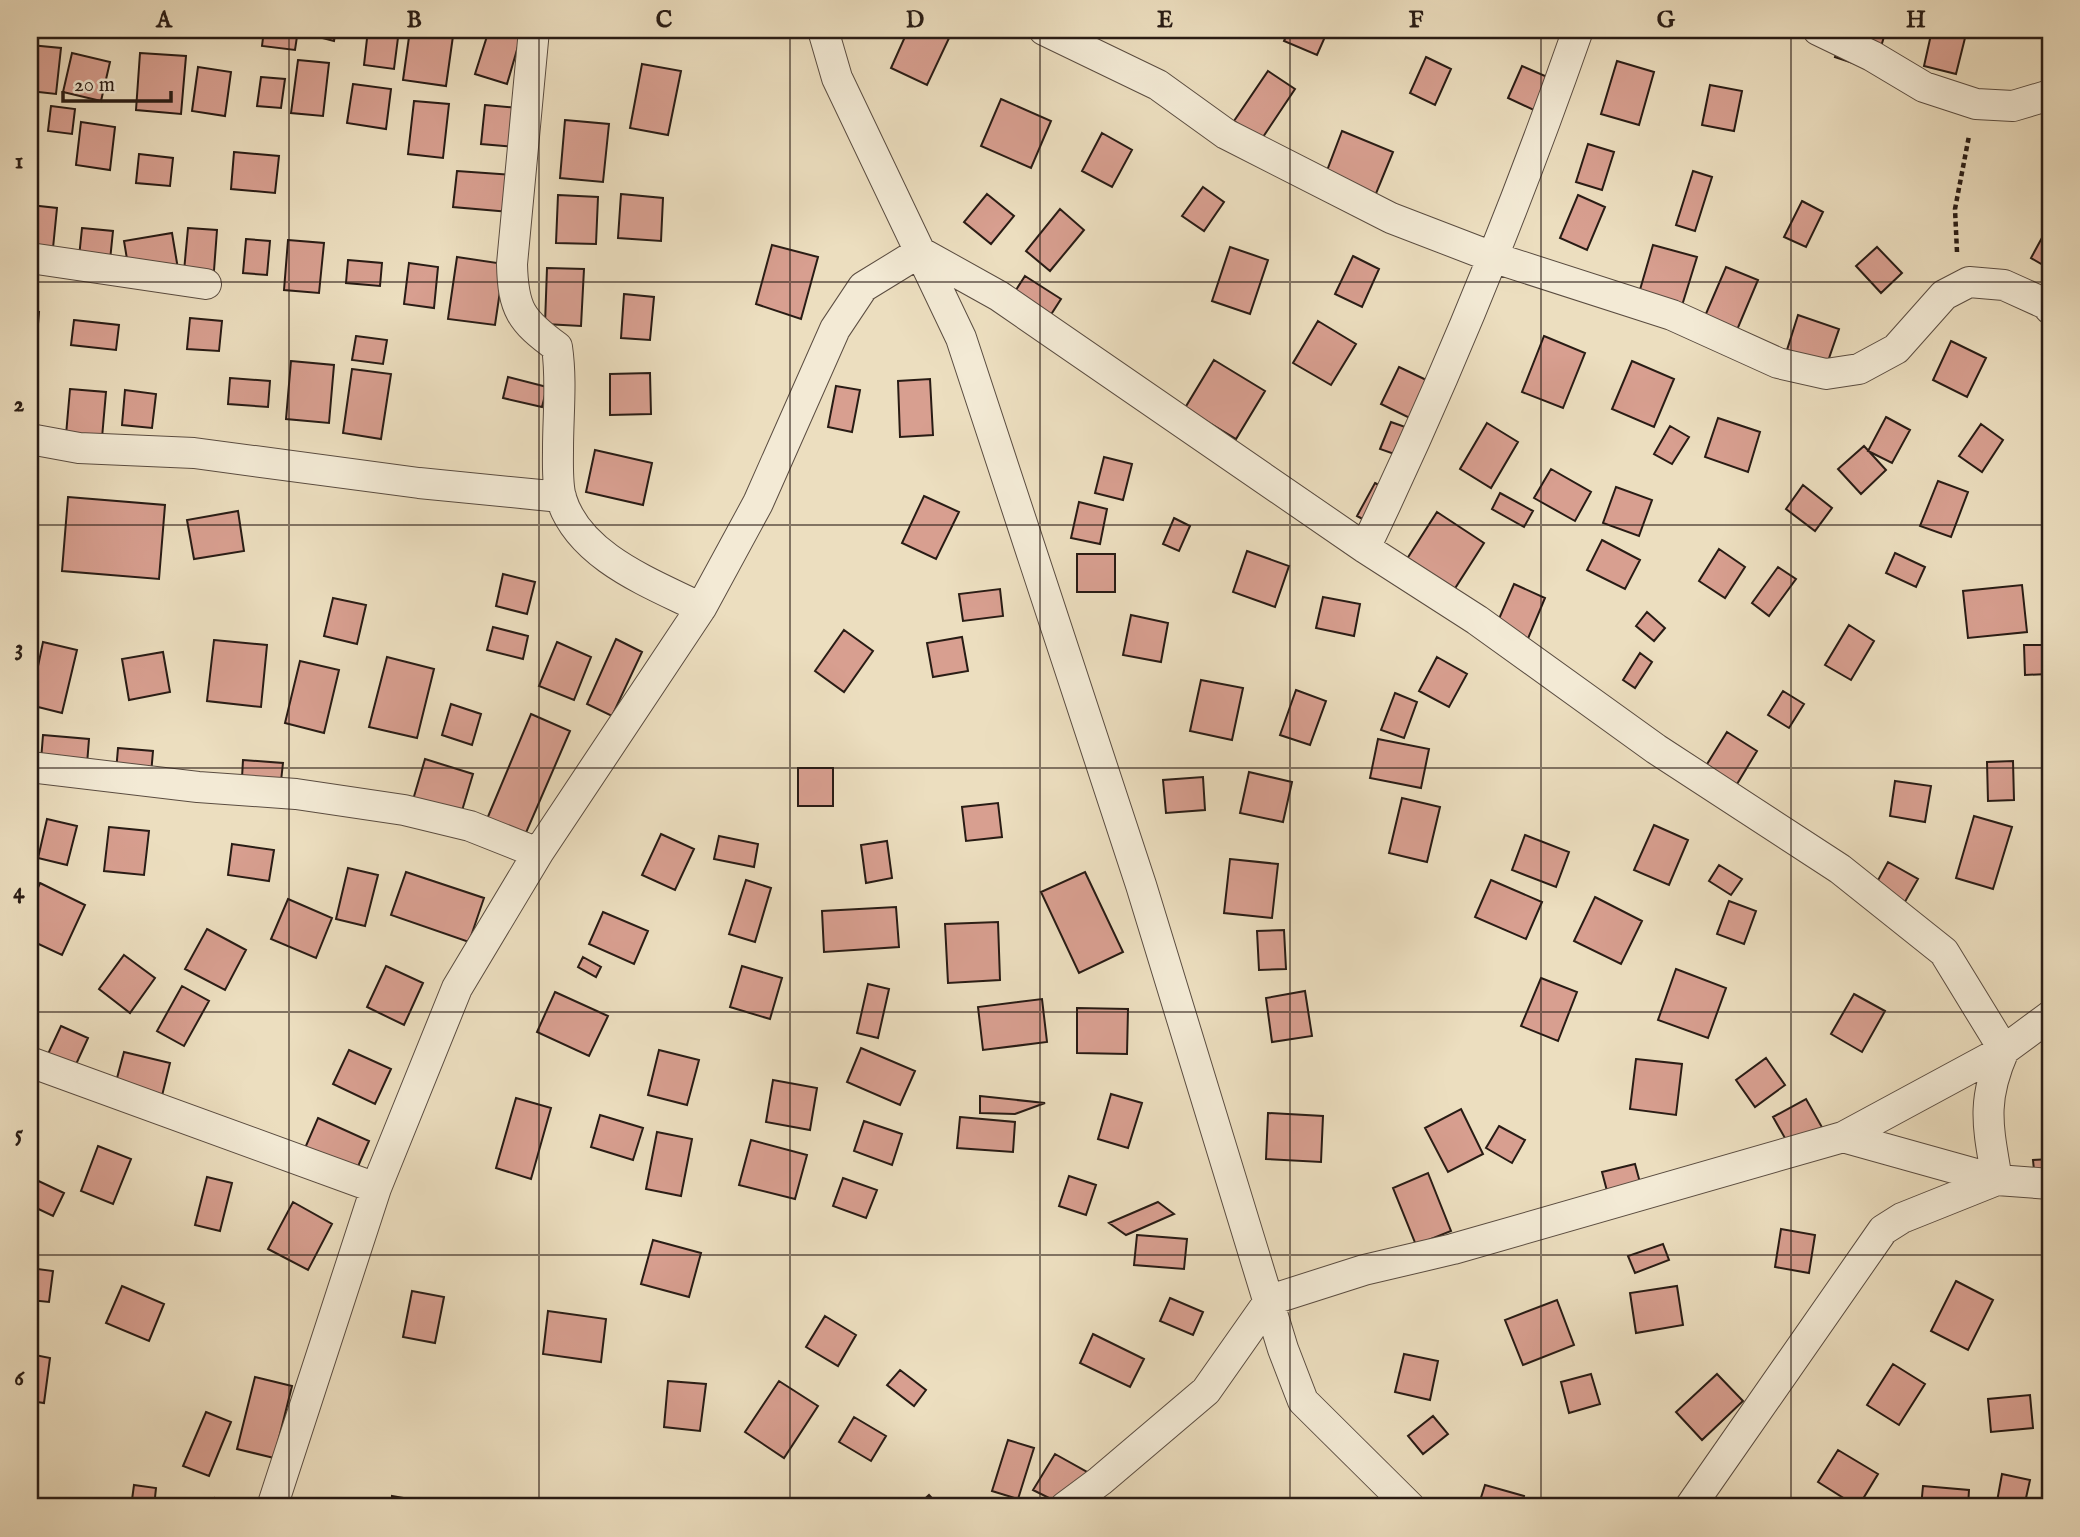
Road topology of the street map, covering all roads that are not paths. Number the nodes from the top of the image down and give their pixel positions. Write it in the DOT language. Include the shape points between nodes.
graph roads {
  1 [pos="534,30"];
  2 [pos="823,30"];
  3 [pos="1044,30"];
  4 [pos="1578,30"];
  5 [pos="1818,30"];
  6 [pos="2050,95"];
  7 [pos="919,252"];
  8 [pos="1495,257"];
  9 [pos="30,258"];
  10 [pos="206,284"];
  11 [pos="2050,309"];
  12 [pos="30,439"];
  13 [pos="561,497"];
  14 [pos="1365,548"];
  15 [pos="701,608"];
  16 [pos="30,766"];
  17 [pos="538,853"];
  18 [pos="2050,1016"];
  19 [pos="2004,1050"];
  20 [pos="30,1062"];
  21 [pos="1843,1137"];
  22 [pos="1997,1180"];
  23 [pos="2050,1184"];
  24 [pos="376,1188"];
  25 [pos="1270,1300"];
  26 [pos="272,1507"];
  27 [pos="1065,1507"];
  28 [pos="1410,1507"];
  29 [pos="1690,1507"];
  1 -- 13 [label="street" via="512,292 532,328 557,347"];
  2 -- 7 [label="street" via="837,78"];
  3 -- 8 [label="street" via="1158,85 1226,134 1391,218"];
  4 -- 8 [label="street"];
  5 -- 6 [label="street" via="1924,87 1976,104 2013,106"];
  7 -- 14 [label="street" via="999,296"];
  7 -- 15 [label="street" via="863,287 835,329 758,503"];
  7 -- 25 [label="street" via="961,338 1141,885"];
  8 -- 11 [label="street" via="1672,315 1778,363 1826,374 1859,369 1896,349 1944,295 1969,282 2004,285"];
  8 -- 14 [label="street" via="1433,405"];
  9 -- 10 [label="street"];
  12 -- 13 [label="street" via="79,448 194,453"];
  13 -- 15 [label="street" via="584,538 635,576"];
  14 -- 19 [label="street" via="1477,620 1656,749 1840,869 1944,952"];
  15 -- 17 [label="street"];
  16 -- 17 [label="street" via="404,810 470,826"];
  17 -- 24 [label="street" via="457,988"];
  18 -- 19 [label="street"];
  19 -- 21 [label="street"];
  19 -- 22 [label="street" via="1989,1084 1988,1128"];
  20 -- 24 [label="street"];
  21 -- 22 [label="street"];
  21 -- 25 [label="street"];
  22 -- 23 [label="street"];
  22 -- 29 [label="street" via="1883,1230"];
  24 -- 26 [label="street"];
  25 -- 27 [label="street" via="1206,1391"];
  25 -- 28 [label="street" via="1303,1401"];
}
